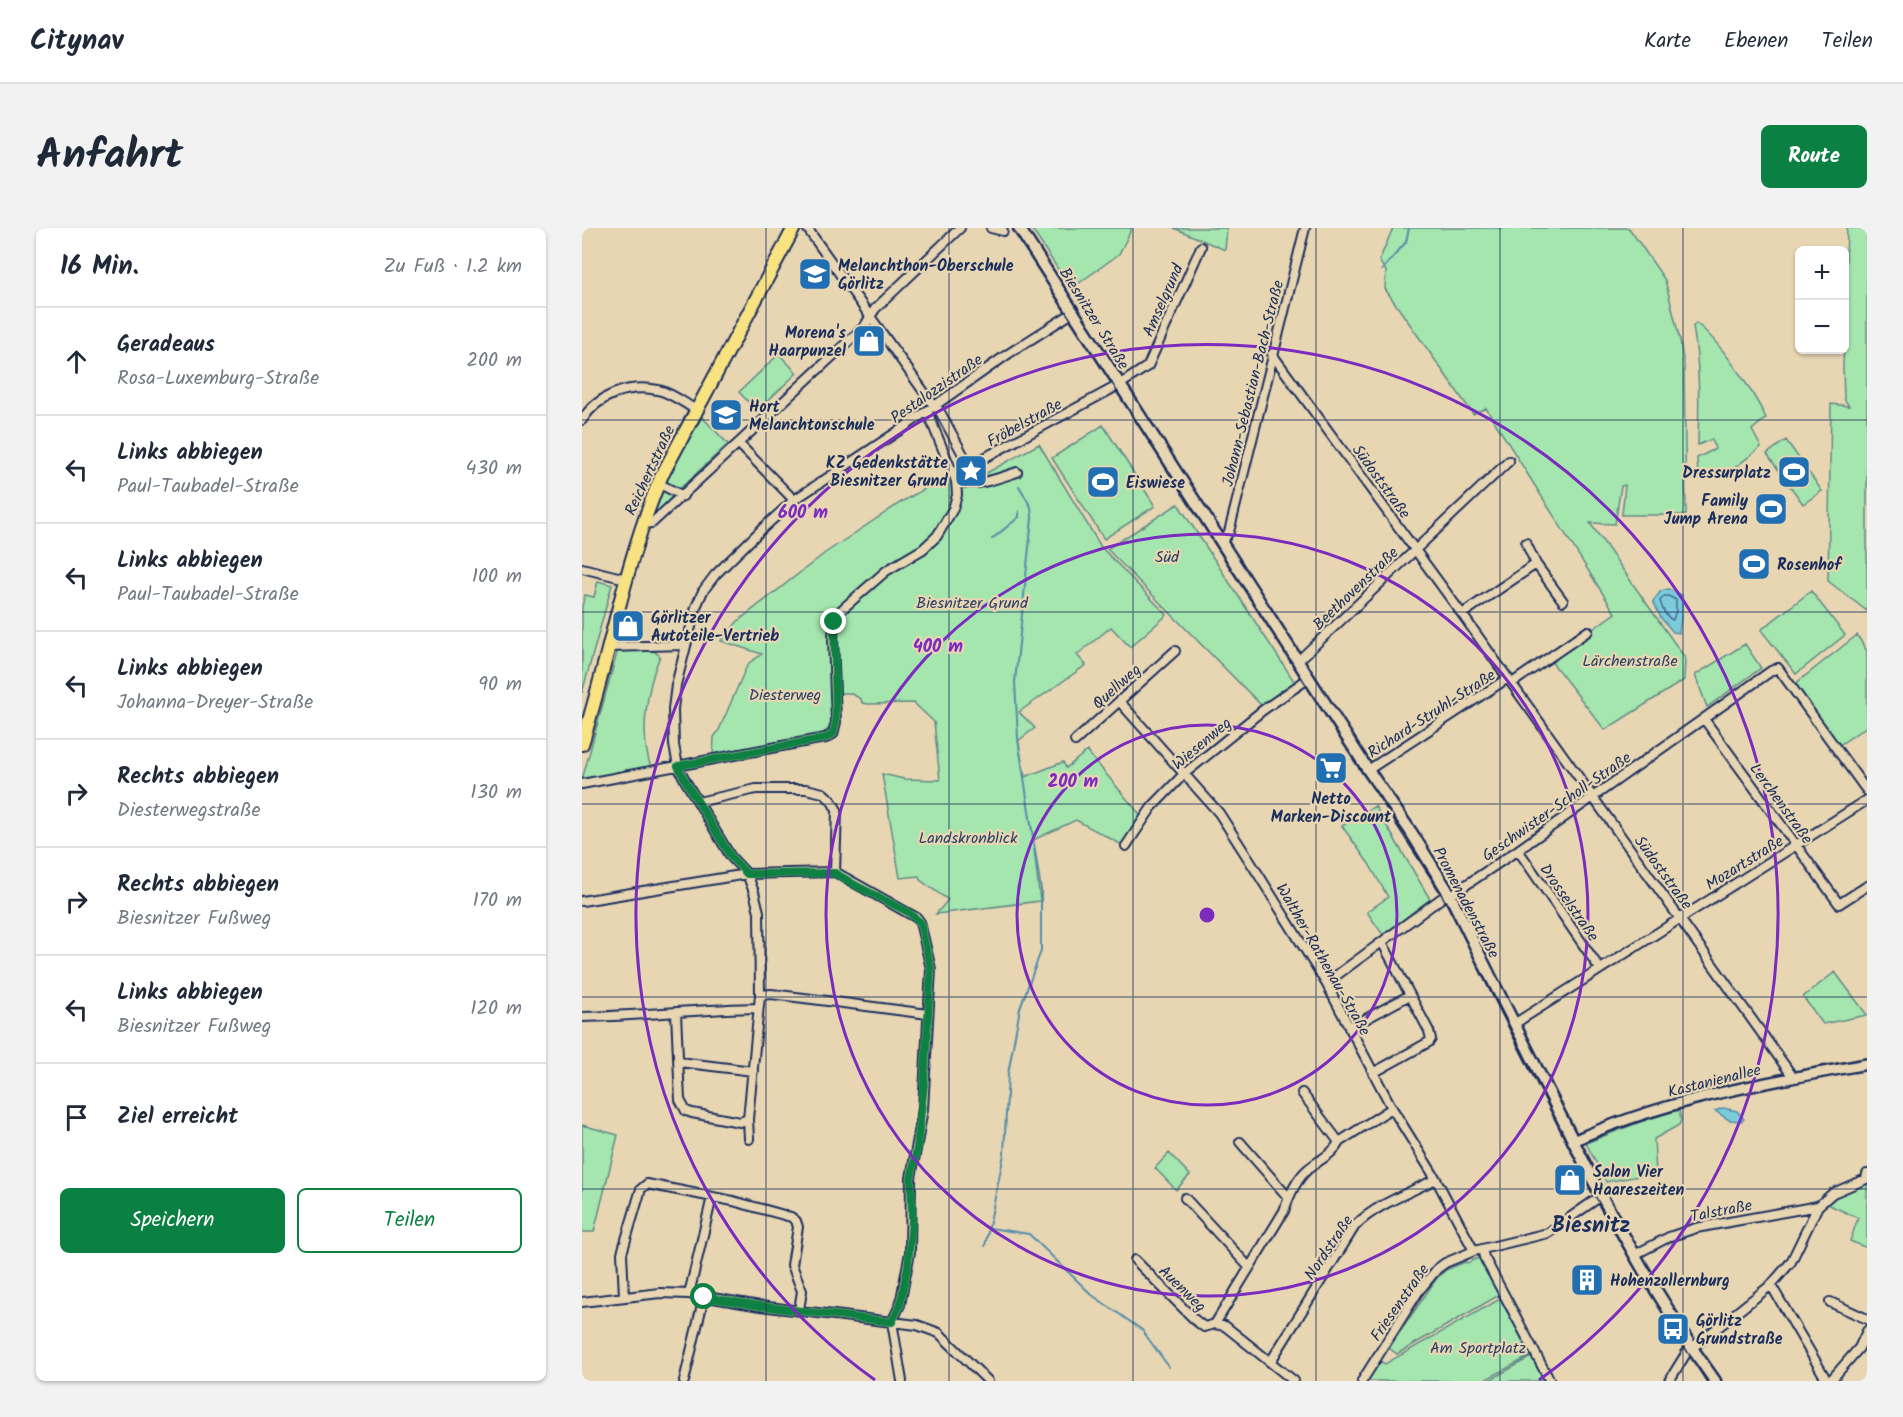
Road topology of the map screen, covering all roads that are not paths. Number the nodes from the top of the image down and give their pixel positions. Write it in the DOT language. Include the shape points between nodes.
graph roads {
  1 [pos="794,228"];
  2 [pos="807,228"];
  3 [pos="960,228"];
  4 [pos="991,228"];
  5 [pos="1019,228"];
  6 [pos="1305,228"];
  7 [pos="1003,231"];
  8 [pos="1201,247"];
  9 [pos="1074,312"];
  10 [pos="871,318"];
  11 [pos="1272,354"];
  12 [pos="1119,385"];
  13 [pos="930,408"];
  14 [pos="696,410"];
  15 [pos="582,420"];
  16 [pos="1145,424"];
  17 [pos="739,444"];
  18 [pos="1509,461"];
  19 [pos="1017,472"];
  20 [pos="956,481"];
  21 [pos="658,483"];
  22 [pos="683,496"];
  23 [pos="794,500"];
  24 [pos="642,524"];
  25 [pos="1222,542"];
  26 [pos="1526,543"];
  27 [pos="1415,549"];
  28 [pos="1536,564"];
  29 [pos="582,568"];
  30 [pos="626,579"];
  31 [pos="1563,601"];
  32 [pos="1462,614"];
  33 [pos="1588,631"];
  34 [pos="686,645"];
  35 [pos="607,647"];
  36 [pos="1175,651"];
  37 [pos="1298,661"];
  38 [pos="1309,678"];
  39 [pos="1510,680"];
  40 [pos="1120,702"];
  41 [pos="1704,719"];
  42 [pos="583,740"];
  43 [pos="1075,741"];
  44 [pos="678,766"];
  45 [pos="1368,770"];
  46 [pos="1184,774"];
  47 [pos="582,784"];
  48 [pos="1867,791"];
  49 [pos="1593,796"];
  50 [pos="1867,800"];
  51 [pos="698,802"];
  52 [pos="1796,845"];
  53 [pos="1126,846"];
  54 [pos="1518,850"];
  55 [pos="835,873"];
  56 [pos="747,874"];
  57 [pos="1867,886"];
  58 [pos="1450,894"];
  59 [pos="582,901"];
  60 [pos="1680,918"];
  61 [pos="1382,942"];
  62 [pos="1600,969"];
  63 [pos="1326,983"];
  64 [pos="760,995"];
  65 [pos="1410,995"];
  66 [pos="758,1008"];
  67 [pos="676,1013"];
  68 [pos="928,1014"];
  69 [pos="582,1017"];
  70 [pos="1514,1024"];
  71 [pos="1349,1028"];
  72 [pos="679,1062"];
  73 [pos="1867,1064"];
  74 [pos="753,1071"];
  75 [pos="1373,1073"];
  76 [pos="1793,1077"];
  77 [pos="1302,1093"];
  78 [pos="1392,1108"];
  79 [pos="748,1119"];
  80 [pos="749,1139"];
  81 [pos="1573,1141"];
  82 [pos="1240,1142"];
  83 [pos="1339,1142"];
  84 [pos="1867,1174"];
  85 [pos="1437,1179"];
  86 [pos="1601,1196"];
  87 [pos="712,1197"];
  88 [pos="1288,1197"];
  89 [pos="1185,1198"];
  90 [pos="1818,1206"];
  91 [pos="1478,1250"];
  92 [pos="1634,1255"];
  93 [pos="1135,1260"];
  94 [pos="1249,1267"];
  95 [pos="1771,1285"];
  96 [pos="689,1294"];
  97 [pos="624,1296"];
  98 [pos="704,1297"];
  99 [pos="582,1302"];
  100 [pos="1830,1302"];
  101 [pos="799,1310"];
  102 [pos="1867,1319"];
  103 [pos="892,1322"];
  104 [pos="1215,1324"];
  105 [pos="1867,1331"];
  106 [pos="1692,1348"];
  107 [pos="1271,1361"];
  108 [pos="684,1381"];
  109 [pos="902,1381"];
  110 [pos="988,1381"];
  111 [pos="1294,1381"];
  112 [pos="1362,1381"];
  113 [pos="1550,1381"];
  114 [pos="1669,1381"];
  115 [pos="1715,1381"];
  1 -- 14 [label="main road, Reichertstraße"];
  2 -- 10 [label="street"];
  3 -- 10 [label="street" via="875,309"];
  4 -- 7 [label="street"];
  5 -- 9 [label="main road, Biesnitzer Straße"];
  6 -- 11 [label="street, Johann-Sebastian-Bach-Straße"];
  8 -- 12 [label="street, Amselgrund" via="1148,366"];
  9 -- 12 [label="main road, Biesnitzer Straße"];
  9 -- 13 [label="street, Pestalozzistraße"];
  10 -- 13 [label="street"];
  10 -- 17 [label="street"];
  11 -- 25 [label="street, Johann-Sebastian-Bach-Straße" via="1229,532"];
  11 -- 27 [label="street, Südoststraße"];
  12 -- 13 [label="street, Fröbelstraße" via="971,465 939,410"];
  12 -- 16 [label="main road, Biesnitzer Straße"];
  13 -- 20 [label="street"];
  13 -- 23 [label="street, Pestalozzistraße"];
  14 -- 15 [label="street" via="657,390 632,389 607,396 593,405"];
  14 -- 21 [label="main road, Reichertstraße"];
  16 -- 25 [label="main road, Promenadenstraße"];
  17 -- 22 [label="street"];
  17 -- 23 [label="street"];
  18 -- 27 [label="street, Beethovenstraße"];
  19 -- 20 [label="street" via="977,484"];
  20 -- 44 [label="street" via="954,509 937,536 886,572 839,612 834,622 833,734"];
  21 -- 22 [label="street"];
  21 -- 24 [label="main road, Reichertstraße"];
  22 -- 24 [label="street" via="652,523"];
  23 -- 34 [label="street, Pestalozzistraße" via="703,591"];
  24 -- 30 [label="main road, Reichertstraße"];
  25 -- 37 [label="main road, Promenadenstraße"];
  26 -- 28 [label="street"];
  27 -- 32 [label="street, Südoststraße"];
  27 -- 37 [label="street, Beethovenstraße"];
  28 -- 31 [label="street"];
  28 -- 32 [label="street"];
  29 -- 30 [label="street"];
  30 -- 35 [label="main road, Reichertstraße"];
  32 -- 39 [label="street, Südoststraße"];
  33 -- 39 [label="street"];
  34 -- 35 [label="street"];
  34 -- 44 [label="street, Pestalozzistraße" via="673,709"];
  35 -- 42 [label="main road, Reichertstraße"];
  36 -- 40 [label="street, Quellweg"];
  37 -- 38 [label="main road, Promenadenstraße"];
  38 -- 45 [label="main road, Promenadenstraße"];
  38 -- 46 [label="street, Wiesenweg"];
  39 -- 45 [label="street, Richard-Struhl-Straße"];
  39 -- 49 [label="street, Südoststraße"];
  40 -- 43 [label="street, Quellweg"];
  40 -- 46 [label="street, Walther-Rathenau-Straße"];
  41 -- 48 [label="street, Geschwister-Scholl-Straße" via="1778,669"];
  41 -- 49 [label="street, Geschwister-Scholl-Straße"];
  41 -- 52 [label="street, Lerchenstraße"];
  44 -- 47 [label="street"];
  44 -- 51 [label="street"];
  45 -- 58 [label="main road, Promenadenstraße"];
  46 -- 53 [label="street, Wiesenweg" via="1152,807"];
  46 -- 63 [label="street, Walther-Rathenau-Straße" via="1219,813"];
  49 -- 54 [label="street, Geschwister-Scholl-Straße"];
  49 -- 60 [label="street, Südoststraße"];
  50 -- 52 [label="street, Mozartstraße"];
  51 -- 55 [label="street" via="756,789 823,793 837,810"];
  51 -- 56 [label="street" via="731,857"];
  52 -- 57 [label="street, Lerchenstraße" via="1839,903"];
  52 -- 60 [label="street, Mozartstraße"];
  54 -- 58 [label="street, Geschwister-Scholl-Straße"];
  54 -- 62 [label="street, Drosselstraße"];
  55 -- 56 [label="street"];
  55 -- 68 [label="street" via="920,922 931,969"];
  56 -- 59 [label="street"];
  56 -- 64 [label="street" via="759,912"];
  58 -- 61 [label="street, Geschwister-Scholl-Straße"];
  58 -- 70 [label="main road, Promenadenstraße"];
  60 -- 62 [label="street, Mozartstraße"];
  60 -- 76 [label="street, Südoststraße"];
  61 -- 63 [label="street, Geschwister-Scholl-Straße"];
  61 -- 65 [label="street"];
  62 -- 70 [label="street, Mozartstraße"];
  63 -- 71 [label="street, Walther-Rathenau-Straße"];
  64 -- 66 [label="street"];
  64 -- 68 [label="street"];
  65 -- 71 [label="street"];
  65 -- 75 [label="street" via="1429,1031 1430,1042"];
  66 -- 67 [label="street"];
  66 -- 74 [label="street"];
  67 -- 69 [label="street"];
  67 -- 72 [label="street"];
  68 -- 103 [label="street" via="922,1109 911,1178 910,1252 900,1305"];
  70 -- 81 [label="main road, Promenadenstraße"];
  71 -- 75 [label="street, Walther-Rathenau-Straße"];
  72 -- 74 [label="street"];
  72 -- 79 [label="street" via="680,1100 686,1111 740,1122"];
  73 -- 76 [label="street, Kastanienallee"];
  74 -- 79 [label="street"];
  75 -- 78 [label="street, Walther-Rathenau-Straße"];
  76 -- 81 [label="street, Kastanienallee" via="1667,1107"];
  77 -- 83 [label="street"];
  78 -- 83 [label="street, Auenweg"];
  78 -- 85 [label="street, Walther-Rathenau-Straße"];
  79 -- 80 [label="street"];
  81 -- 86 [label="main road, Promenadenstraße"];
  82 -- 88 [label="street"];
  83 -- 88 [label="street, Auenweg" via="1336,1150 1305,1172"];
  84 -- 90 [label="street" via="1866,1179 1833,1193"];
  85 -- 91 [label="street, Walther-Rathenau-Straße"];
  85 -- 107 [label="street, Nordstraße" via="1362,1218"];
  86 -- 91 [label="street, Friesenstraße" via="1548,1233"];
  86 -- 92 [label="main road, Promenadenstraße"];
  87 -- 96 [label="street"];
  87 -- 97 [label="street" via="647,1184 641,1189 622,1253"];
  87 -- 101 [label="street" via="796,1221 792,1265 802,1291"];
  88 -- 94 [label="street, Auenweg" via="1284,1211"];
  89 -- 94 [label="street"];
  90 -- 92 [label="street, Talstraße" via="1696,1228"];
  90 -- 95 [label="street" via="1791,1262"];
  91 -- 112 [label="street, Friesenstraße" via="1437,1269"];
  91 -- 113 [label="street, Walther-Rathenau-Straße"];
  92 -- 106 [label="main road, Promenadenstraße"];
  93 -- 104 [label="street, Auenweg" via="1195,1320 1204,1327"];
  94 -- 104 [label="street, Auenweg"];
  95 -- 105 [label="street" via="1826,1379 1832,1379 1859,1348"];
  95 -- 106 [label="street"];
  96 -- 97 [label="street"];
  96 -- 98 [label="street"];
  97 -- 99 [label="street"];
  98 -- 101 [label="street"];
  98 -- 108 [label="street"];
  100 -- 102 [label="street"];
  101 -- 103 [label="street"];
  103 -- 109 [label="street"];
  103 -- 110 [label="street" via="939,1333"];
  104 -- 107 [label="street, Auenweg" via="1224,1326"];
  106 -- 114 [label="street"];
  106 -- 115 [label="main road, Promenadenstraße"];
  107 -- 111 [label="street, Auenweg"];
}
